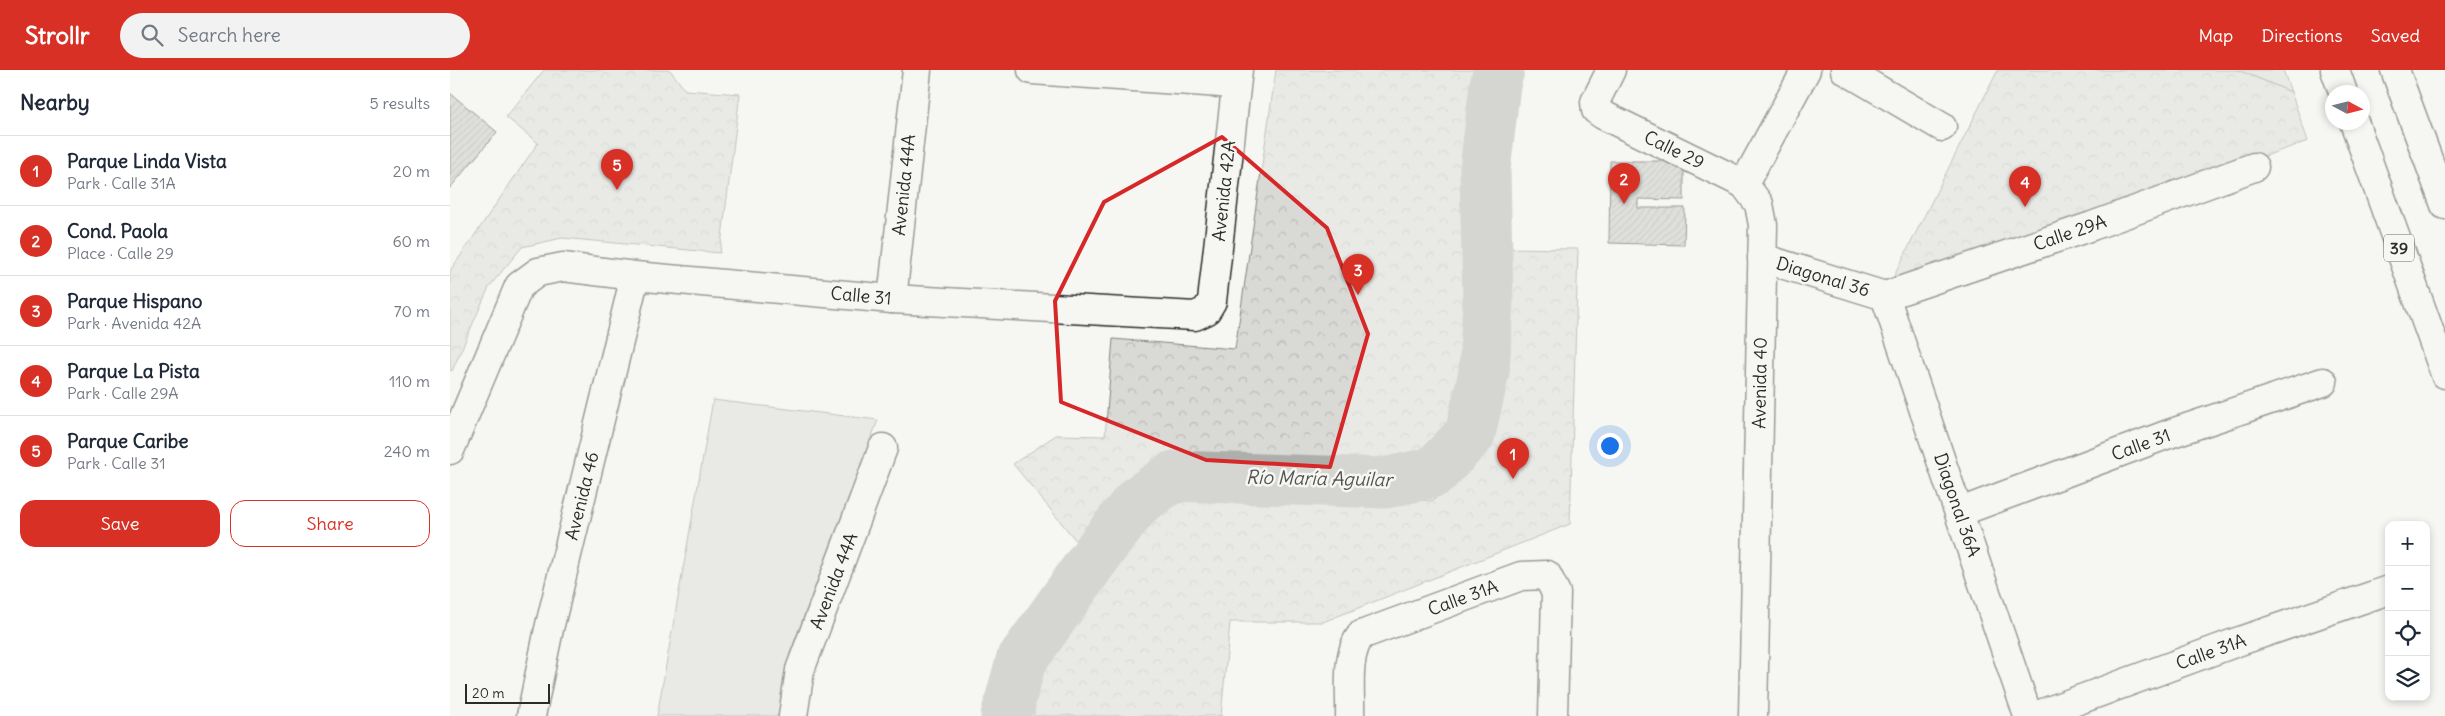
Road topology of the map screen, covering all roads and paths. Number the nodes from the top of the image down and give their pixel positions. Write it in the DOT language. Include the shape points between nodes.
graph roads {
  1 [pos="917,70"];
  2 [pos="1032,70"];
  3 [pos="1610,70"];
  4 [pos="1806,70"];
  5 [pos="1845,70"];
  6 [pos="2335,70"];
  7 [pos="2395,70"];
  8 [pos="1237,77"];
  9 [pos="2340,85"];
  10 [pos="1942,127"];
  11 [pos="2357,130"];
  12 [pos="2254,167"];
  13 [pos="1744,184"];
  14 [pos="2445,205"];
  15 [pos="1762,258"];
  16 [pos="635,276"];
  17 [pos="1885,296"];
  18 [pos="892,299"];
  19 [pos="1206,311"];
  20 [pos="2445,374"];
  21 [pos="2323,382"];
  22 [pos="884,448"];
  23 [pos="450,450"];
  24 [pos="1960,512"];
  25 [pos="2385,591"];
  26 [pos="531,716"];
  27 [pos="793,716"];
  28 [pos="1350,716"];
  29 [pos="1553,716"];
  30 [pos="1753,716"];
  31 [pos="2028,716"];
  32 [pos="2035,716"];
  1 -- 18 [label="main road, Avenida 44A"];
  2 -- 8 [label="main road"];
  3 -- 13 [label="main road, Calle 29" via="1594,102 1596,110"];
  4 -- 13 [label="main road"];
  5 -- 10 [label="main road"];
  6 -- 9 [label="main road"];
  7 -- 14 [label="main road"];
  8 -- 19 [label="main road, Avenida 42A" via="1212,301"];
  11 -- 20 [label="main road, 39"];
  12 -- 17 [label="main road, Calle 29A"];
  13 -- 15 [label="main road, Avenida 40" via="1758,204"];
  15 -- 17 [label="main road, Diagonal 36"];
  15 -- 30 [label="main road, Avenida 40"];
  16 -- 18 [label="main road, Calle 31"];
  16 -- 23 [label="main road, Calle 31" via="563,267 538,272 519,286"];
  16 -- 26 [label="main road, Avenida 46"];
  17 -- 24 [label="main road, Diagonal 36A"];
  18 -- 19 [label="main road, Calle 31" via="1195,316"];
  21 -- 24 [label="main road, Calle 31" via="2166,435"];
  22 -- 27 [label="main road, Avenida 44A" via="800,670"];
  24 -- 31 [label="main road, Diagonal 36A"];
  25 -- 32 [label="main road, Calle 31A"];
  28 -- 29 [label="main road, Calle 31A" via="1352,655 1361,635 1521,576 1546,575 1556,593"];
}
